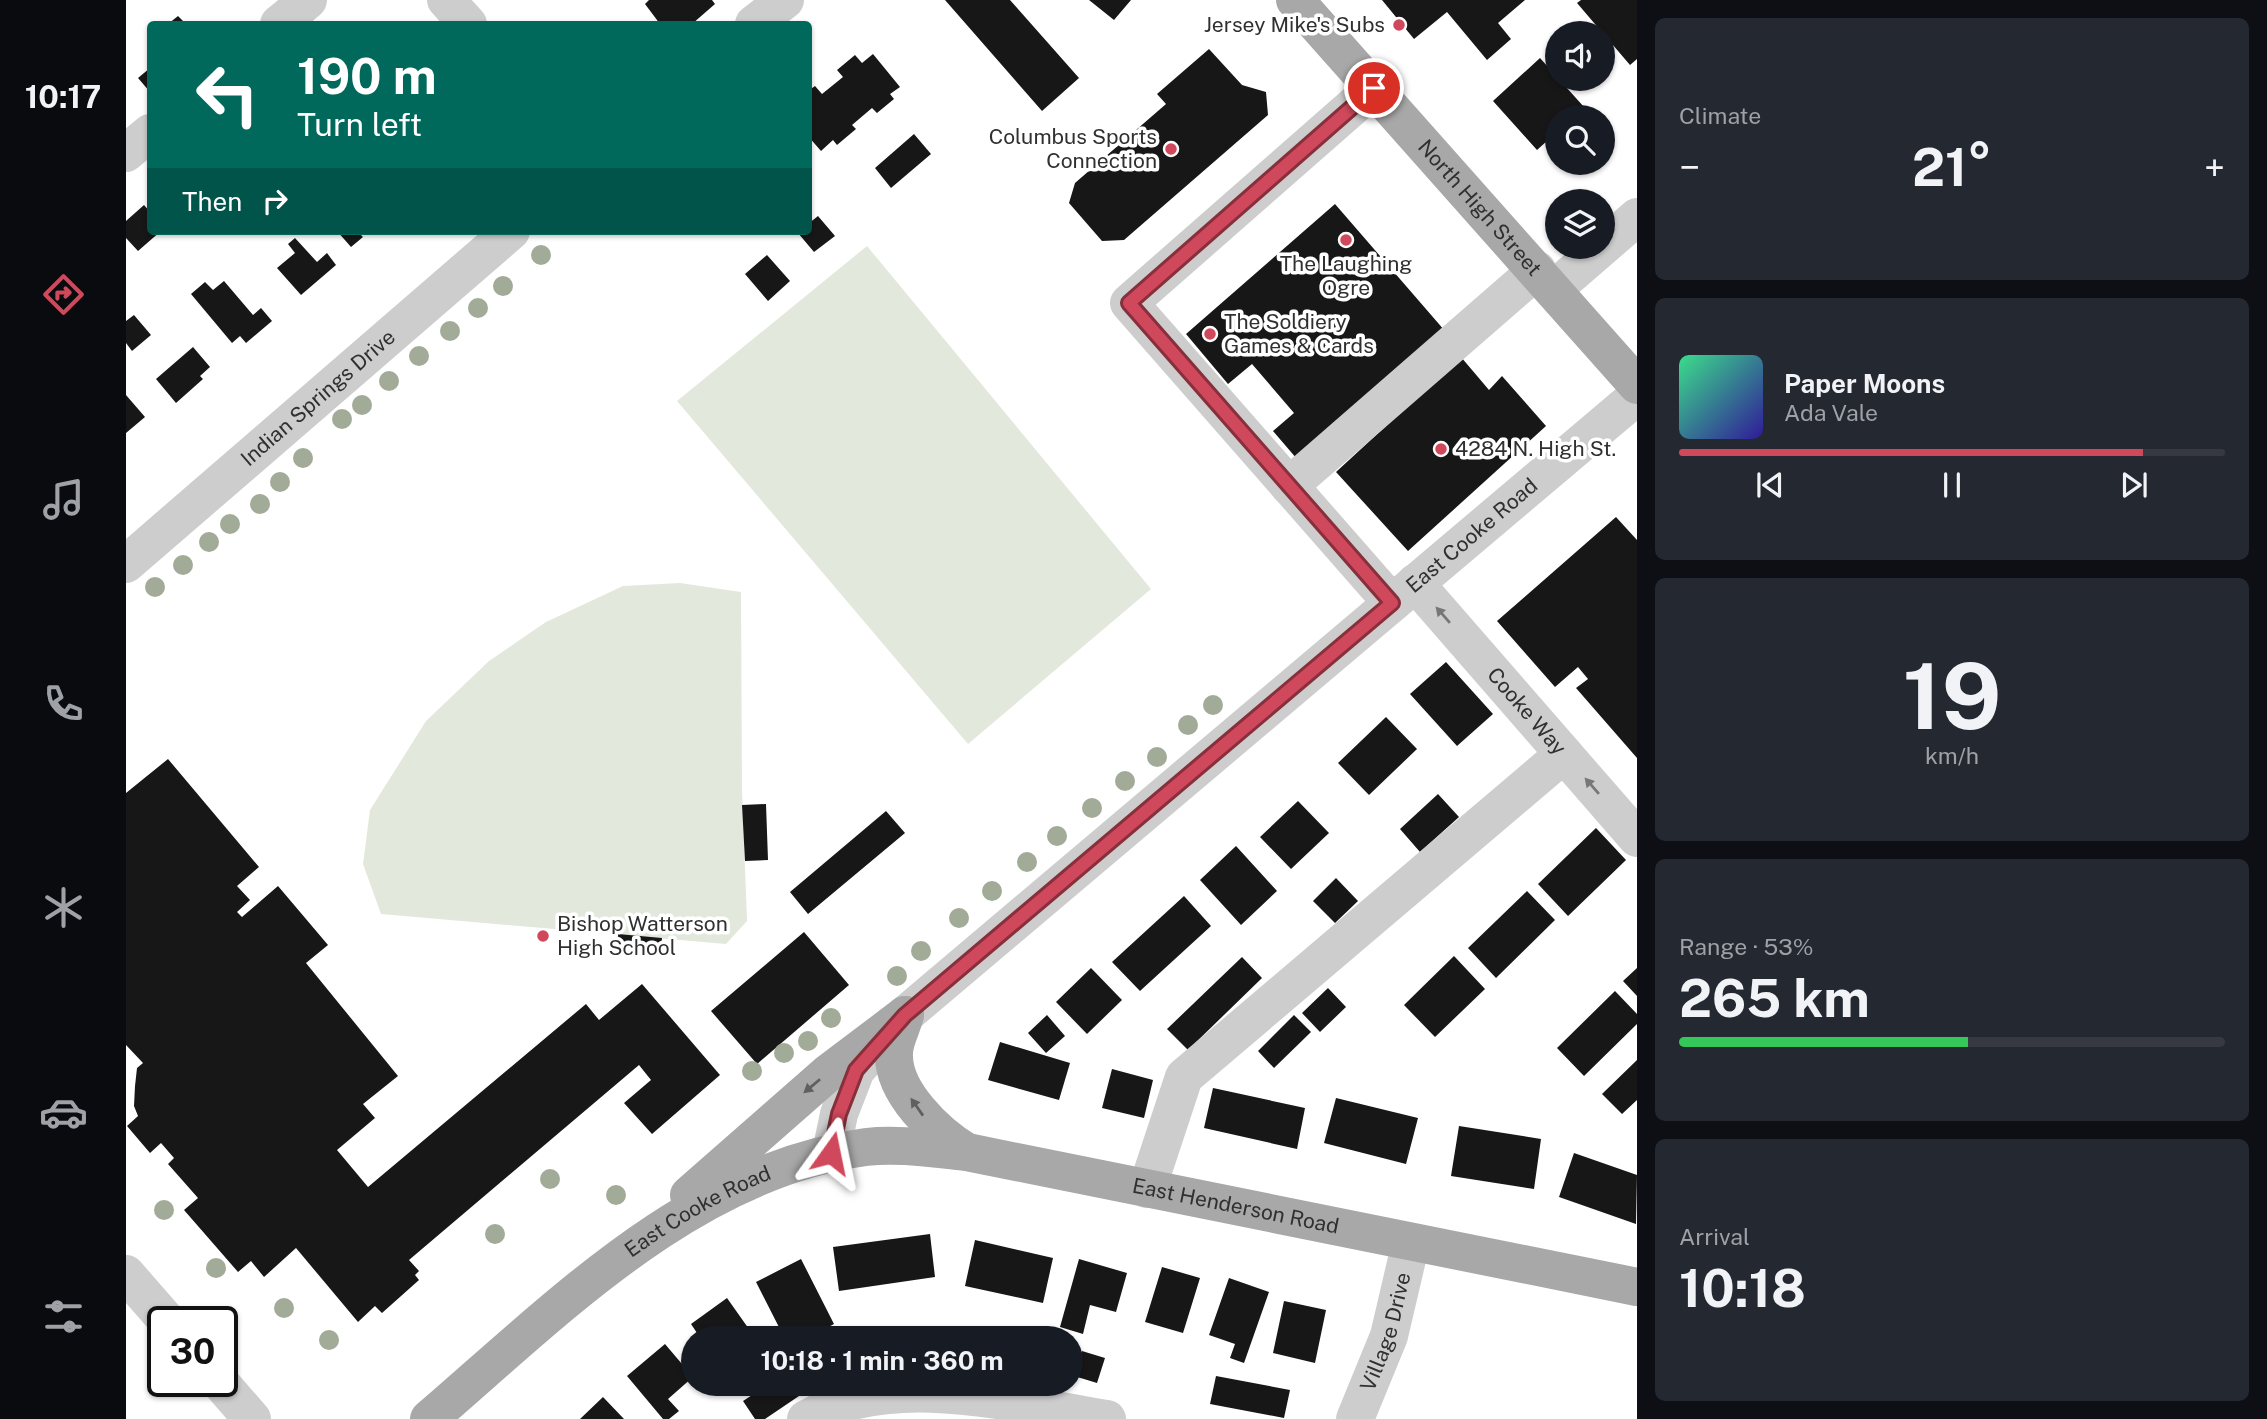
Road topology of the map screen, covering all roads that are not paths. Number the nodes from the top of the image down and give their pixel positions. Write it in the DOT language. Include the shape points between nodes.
graph roads {
  1 [pos="308,0"];
  2 [pos="446,0"];
  3 [pos="785,0"];
  4 [pos="1294,0"];
  5 [pos="283,21"];
  6 [pos="465,21"];
  7 [pos="758,21"];
  8 [pos="1374,88"];
  9 [pos="147,136"];
  10 [pos="126,153"];
  11 [pos="1637,218"];
  12 [pos="506,235"];
  13 [pos="1545,280"];
  14 [pos="1637,385"];
  15 [pos="1637,396"];
  16 [pos="1289,486"];
  17 [pos="126,564"];
  18 [pos="1404,593"];
  19 [pos="1564,754"];
  20 [pos="1637,838"];
  21 [pos="905,1015"];
  22 [pos="967,1152"];
  23 [pos="831,1153"];
  24 [pos="1147,1189"];
  25 [pos="1410,1242"];
  26 [pos="622,1255"];
  27 [pos="126,1274"];
  28 [pos="1637,1287"];
  29 [pos="154,1306"];
  30 [pos="233,1397"];
  31 [pos="252,1419"];
  32 [pos="429,1419"];
  33 [pos="807,1419"];
  34 [pos="1107,1419"];
  35 [pos="1354,1419"];
  1 -- 5 [label="street"];
  2 -- 6 [label="street"];
  3 -- 7 [label="street"];
  4 -- 8 [label="main road, North High Street"];
  8 -- 13 [label="main road, North High Street"];
  8 -- 16 [label="street, Cooke Way" via="1129,303"];
  9 -- 10 [label="street"];
  11 -- 13 [label="street"];
  12 -- 17 [label="street, Indian Springs Drive"];
  13 -- 14 [label="main road, North High Street"];
  13 -- 16 [label="street"];
  15 -- 18 [label="street, East Cooke Road"];
  16 -- 18 [label="street, Cooke Way"];
  19 -- 18 [label="street, Cooke Way, one-way"];
  18 -- 21 [label="street, East Cooke Road"];
  20 -- 19 [label="street, Cooke Way, one-way"];
  19 -- 24 [label="street" via="1184,1077"];
  22 -- 21 [label="main road, one-way" via="926,1121 900,1078 894,1053"];
  21 -- 23 [label="street, East Cooke Road" via="856,1070 839,1114"];
  21 -- 26 [label="main road, one-way" via="777,1116"];
  22 -- 23 [label="main road, East Henderson Road" via="900,1146"];
  22 -- 24 [label="main road, East Henderson Road"];
  23 -- 26 [label="main road, East Cooke Road" via="756,1177 687,1211"];
  24 -- 25 [label="main road, East Henderson Road"];
  25 -- 28 [label="main road, East Henderson Road"];
  25 -- 35 [label="street, Village Drive" via="1389,1336"];
  26 -- 32 [label="main road, East Cooke Road"];
  27 -- 29 [label="street"];
  30 -- 31 [label="street"];
  33 -- 34 [label="street" via="844,1403 881,1396 955,1394"];
}
